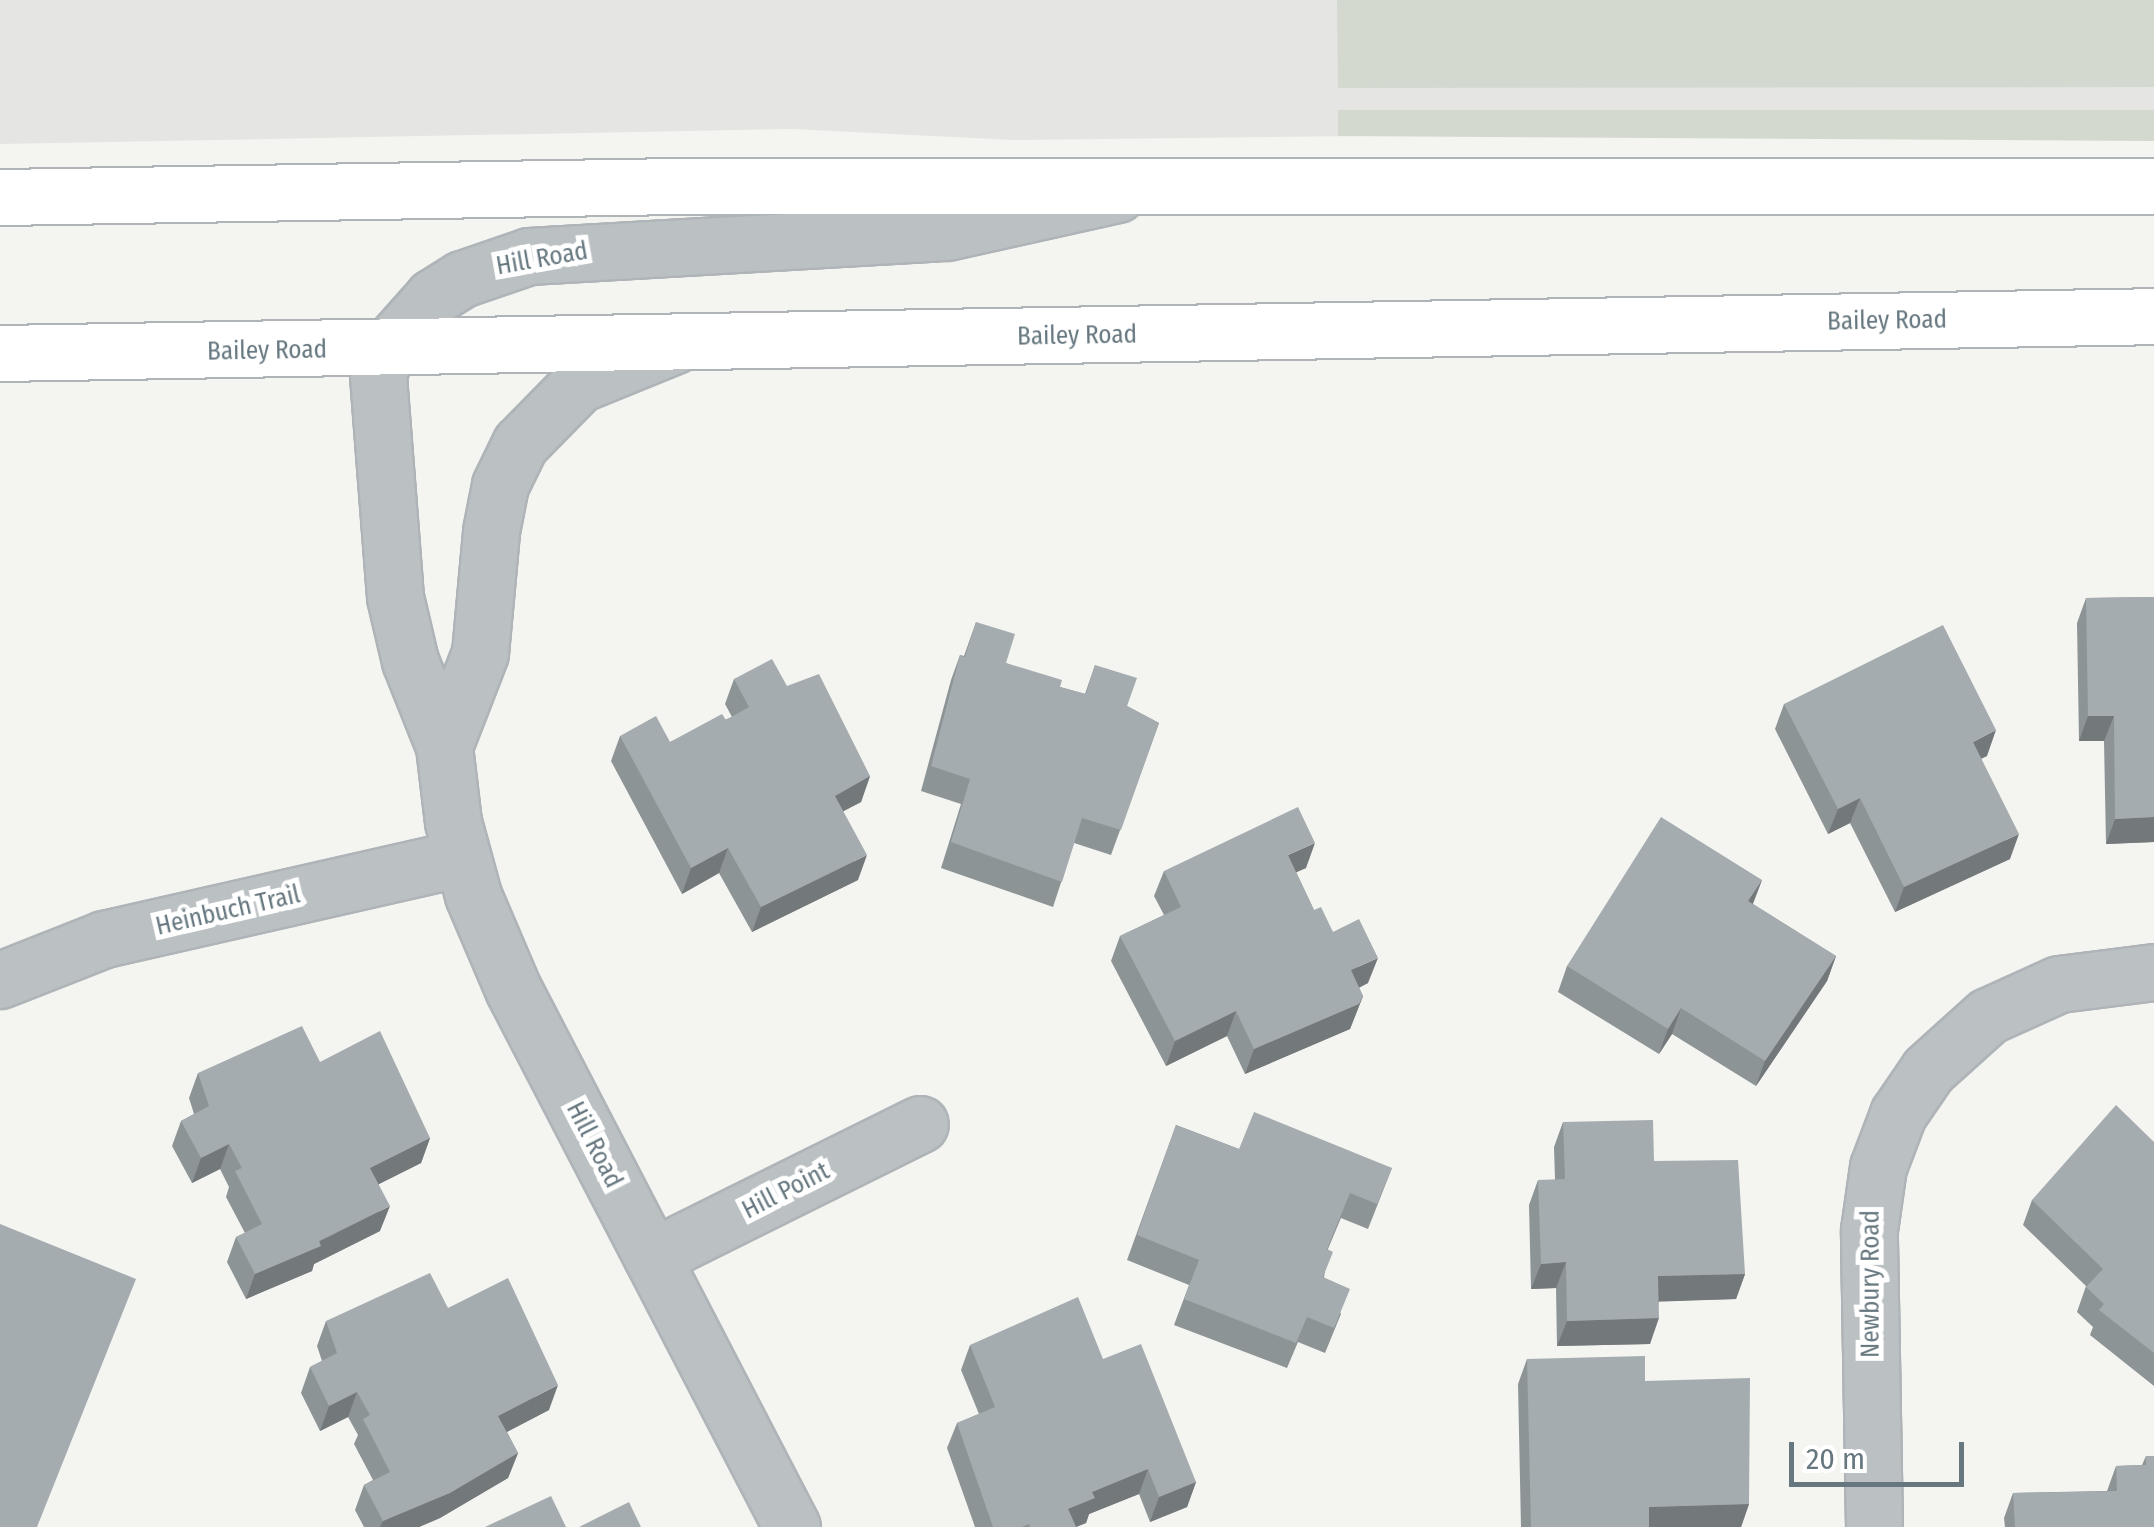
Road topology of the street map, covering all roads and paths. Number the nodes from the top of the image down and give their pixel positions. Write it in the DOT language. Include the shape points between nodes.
graph roads {
  1 [pos="2154,186"];
  2 [pos="1130,190"];
  3 [pos="0,197"];
  4 [pos="2154,316"];
  5 [pos="676,345"];
  6 [pos="386,350"];
  7 [pos="0,353"];
  8 [pos="444,746"];
  9 [pos="462,858"];
  10 [pos="2154,972"];
  11 [pos="0,980"];
  12 [pos="920,1124"];
  13 [pos="652,1258"];
  14 [pos="792,1527"];
  15 [pos="1874,1527"];
  1 -- 2 [label="main road"];
  2 -- 3 [label="main road" via="681,186"];
  2 -- 6 [label="street, Hill Road" via="947,232 530,256 462,279 433,297"];
  4 -- 5 [label="main road, Bailey Road"];
  5 -- 6 [label="main road, Bailey Road"];
  5 -- 8 [label="street" via="579,384 520,444 497,500 480,653"];
  6 -- 7 [label="main road, Bailey Road"];
  6 -- 8 [label="street, Hill Road" via="377,416 395,597 410,661"];
  8 -- 9 [label="street, Hill Road"];
  9 -- 11 [label="street, Heinbuch Trail" via="104,939"];
  9 -- 13 [label="street, Hill Road" via="513,989"];
  10 -- 15 [label="street, Newbury Road" via="2060,984 1988,1016 1928,1070 1898,1114 1878,1167 1868,1230"];
  12 -- 13 [label="street, Hill Point"];
  13 -- 14 [label="street, Hill Road"];
}
